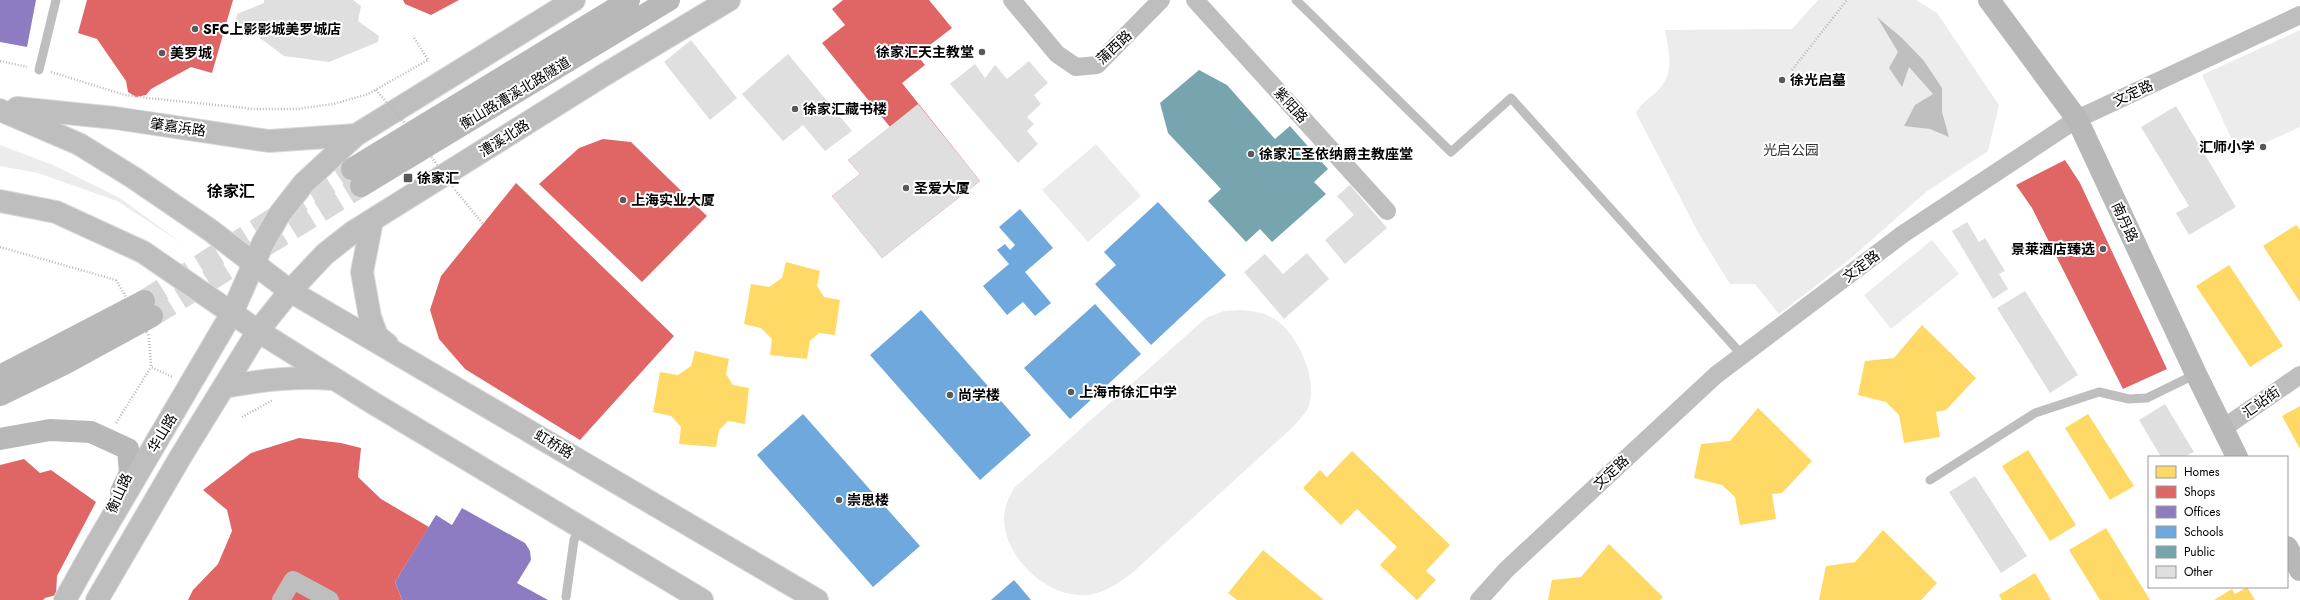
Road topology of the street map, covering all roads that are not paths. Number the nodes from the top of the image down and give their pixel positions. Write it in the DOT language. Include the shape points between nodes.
graph roads {
  1 [pos="56,0"];
  2 [pos="574,0"];
  3 [pos="630,0"];
  4 [pos="669,0"];
  5 [pos="729,0"];
  6 [pos="1012,0"];
  7 [pos="1161,0"];
  8 [pos="1195,0"];
  9 [pos="1296,0"];
  10 [pos="1989,0"];
  11 [pos="2300,15"];
  12 [pos="39,70"];
  13 [pos="0,105"];
  14 [pos="0,110"];
  15 [pos="2077,119"];
  16 [pos="356,135"];
  17 [pos="0,201"];
  18 [pos="1387,211"];
  19 [pos="372,221"];
  20 [pos="252,264"];
  21 [pos="290,291"];
  22 [pos="232,313"];
  23 [pos="258,331"];
  24 [pos="397,352"];
  25 [pos="1742,355"];
  26 [pos="2196,374"];
  27 [pos="2300,375"];
  28 [pos="0,376"];
  29 [pos="335,379"];
  30 [pos="224,387"];
  31 [pos="0,396"];
  32 [pos="2222,429"];
  33 [pos="0,439"];
  34 [pos="2236,456"];
  35 [pos="1930,480"];
  36 [pos="581,527"];
  37 [pos="94,548"];
  38 [pos="2288,548"];
  39 [pos="2300,570"];
  40 [pos="566,597"];
  41 [pos="65,600"];
  42 [pos="97,600"];
  43 [pos="281,600"];
  44 [pos="330,600"];
  45 [pos="702,600"];
  46 [pos="817,600"];
  47 [pos="1479,600"];
  1 -- 12 [label="lane"];
  2 -- 16 [label="main road"];
  3 -- 4 [label="main road, 衡山路漕溪北路隧道" via="357,177"];
  5 -- 19 [label="main road, 漕溪北路"];
  6 -- 7 [label="street, 蒲西路" via="1057,54 1076,67 1097,65"];
  8 -- 18 [label="street, 紫阳路"];
  9 -- 25 [label="lane" via="1450,152 1511,98"];
  10 -- 15 [label="main road, 南丹路"];
  11 -- 15 [label="street, 文定路"];
  13 -- 16 [label="main road, 肇嘉浜路" via="269,140"];
  14 -- 20 [label="main road" via="79,144 210,230"];
  15 -- 25 [label="street, 文定路" via="1903,234"];
  15 -- 26 [label="main road, 南丹路"];
  16 -- 20 [label="main road" via="304,183 279,215"];
  17 -- 22 [label="main road" via="56,212 143,252"];
  19 -- 21 [label="main road, 漕溪北路" via="325,254"];
  19 -- 24 [label="main road" via="362,272 365,292 376,336"];
  20 -- 21 [label="main road"];
  20 -- 22 [label="main road, 华山路"];
  21 -- 23 [label="main road, 华山路"];
  21 -- 24 [label="main road, 虹桥路"];
  22 -- 23 [label="main road"];
  22 -- 37 [label="main road, 华山路"];
  23 -- 29 [label="main road"];
  23 -- 30 [label="main road, 华山路"];
  24 -- 46 [label="main road, 虹桥路"];
  25 -- 47 [label="street, 文定路" via="1716,375 1507,568"];
  26 -- 32 [label="main road, 南丹路"];
  26 -- 35 [label="lane" via="2146,398 2129,399 2099,392 2035,413"];
  27 -- 32 [label="street, 汇站街"];
  28 -- 31 [label="main road" via="148,318"];
  29 -- 30 [label="main road" via="276,378"];
  29 -- 36 [label="main road"];
  30 -- 42 [label="main road, 华山路"];
  32 -- 34 [label="main road, 南丹路"];
  33 -- 37 [label="main road, 衡山路" via="50,430 91,432 128,449 130,473"];
  36 -- 40 [label="lane" via="574,540"];
  36 -- 45 [label="main road"];
  37 -- 41 [label="main road, 华山路"];
  38 -- 39 [label="main road"];
  43 -- 44 [label="street" via="293,580"];
}
